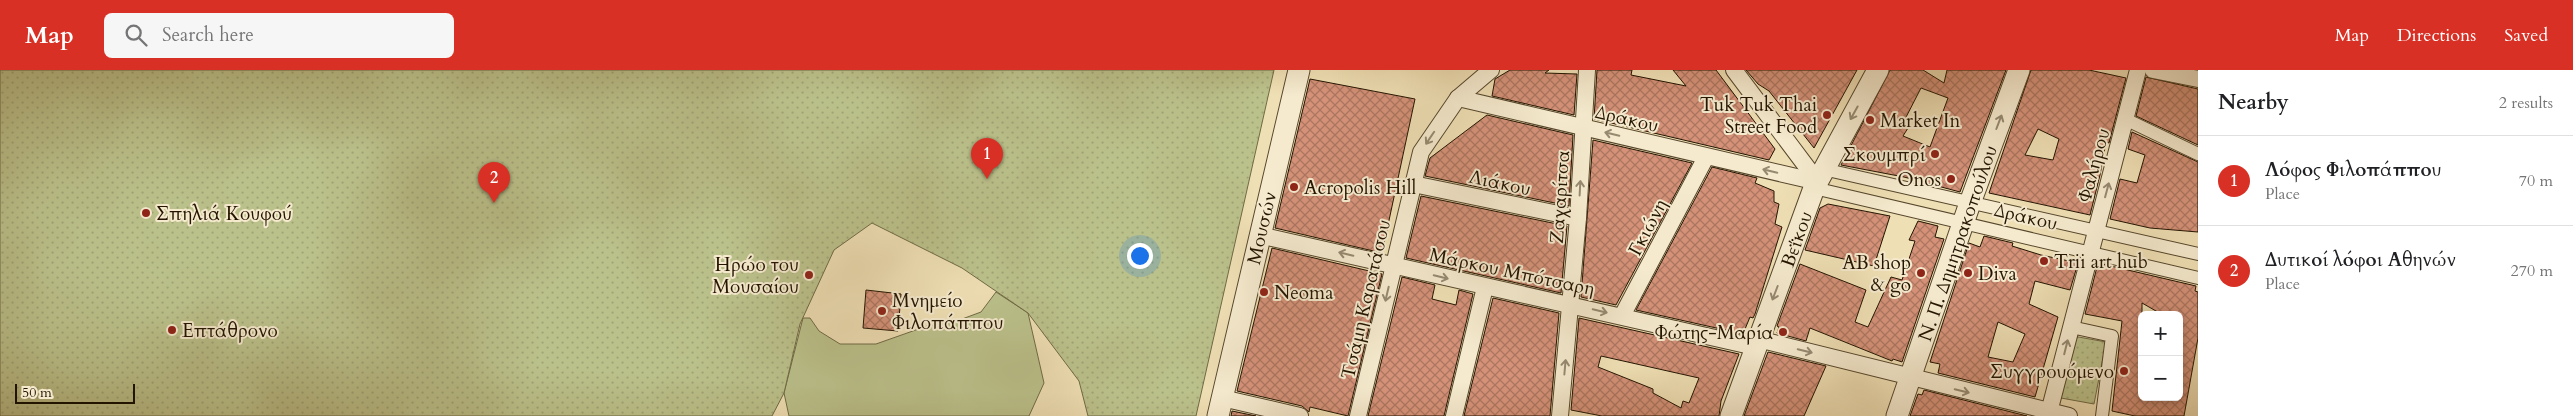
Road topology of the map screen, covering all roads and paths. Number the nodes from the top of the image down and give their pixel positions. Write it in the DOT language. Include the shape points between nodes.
graph roads {
  1 [pos="1299,70"];
  2 [pos="1491,70"];
  3 [pos="1587,70"];
  4 [pos="1734,70"];
  5 [pos="1878,70"];
  6 [pos="2019,70"];
  7 [pos="2138,70"];
  8 [pos="2154,70"];
  9 [pos="2198,79"];
  10 [pos="1458,98"];
  11 [pos="2125,119"];
  12 [pos="1583,128"];
  13 [pos="2198,154"];
  14 [pos="1706,157"];
  15 [pos="1818,180"];
  16 [pos="1413,184"];
  17 [pos="1967,212"];
  18 [pos="1578,218"];
  19 [pos="2096,231"];
  20 [pos="1259,235"];
  21 [pos="2091,252"];
  22 [pos="2198,254"];
  23 [pos="1394,265"];
  24 [pos="2198,278"];
  25 [pos="1485,287"];
  26 [pos="1571,304"];
  27 [pos="1622,316"];
  28 [pos="2071,327"];
  29 [pos="1756,343"];
  30 [pos="1911,378"];
  31 [pos="1220,407"];
  32 [pos="2048,414"];
  33 [pos="1564,415"];
  34 [pos="1300,416"];
  35 [pos="1358,416"];
  36 [pos="1454,416"];
  37 [pos="1731,416"];
  38 [pos="1897,416"];
  39 [pos="2069,416"];
  40 [pos="2102,416"];
  1 -- 20 [label="street, Μουσών"];
  2 -- 10 [label="street, Τσάμη Καρατάσου"];
  3 -- 12 [label="street, Ζαχαρίτσα"];
  4 -- 15 [label="street"];
  5 -- 15 [label="street, Βεΐκου, one-way"];
  17 -- 6 [label="street, Ν. Π. Δημητρακοπούλου, one-way"];
  7 -- 11 [label="street, Φαλήρου"];
  8 -- 9 [label="street"];
  10 -- 12 [label="street, Δράκου"];
  10 -- 16 [label="street, Τσάμη Καρατάσου, one-way" via="1421,152"];
  11 -- 13 [label="street"];
  19 -- 11 [label="street, Φαλήρου, one-way"];
  14 -- 12 [label="street, Δράκου, one-way"];
  18 -- 12 [label="street, Ζαχαρίτσα, one-way"];
  15 -- 14 [label="street, Δράκου, one-way"];
  14 -- 27 [label="street, Γκιώνη"];
  15 -- 17 [label="street, Δράκου"];
  15 -- 17 [label="street, Δράκου"];
  15 -- 29 [label="street, Βεΐκου, one-way"];
  16 -- 18 [label="street, Λιάκου"];
  16 -- 23 [label="street, Τσάμη Καρατάσου"];
  17 -- 19 [label="street, Δράκου"];
  17 -- 21 [label="street, Δράκου"];
  17 -- 30 [label="street, Ν. Π. Δημητρακοπούλου"];
  18 -- 26 [label="street, Ζαχαρίτσα"];
  19 -- 21 [label="street, Φαλήρου"];
  19 -- 22 [label="street, Δράκου"];
  23 -- 20 [label="street, Μάρκου Μπότσαρη, one-way"];
  20 -- 31 [label="street, Μουσών"];
  21 -- 24 [label="street, Δράκου"];
  21 -- 28 [label="street, Φαλήρου"];
  23 -- 25 [label="street, Μάρκου Μπότσαρη, one-way"];
  23 -- 35 [label="street, Τσάμη Καρατάσου, one-way"];
  25 -- 26 [label="street, Μάρκου Μπότσαρη"];
  25 -- 36 [label="street"];
  26 -- 27 [label="street, Μάρκου Μπότσαρη, one-way"];
  33 -- 26 [label="street, Ζαχαρίτσα, one-way"];
  27 -- 29 [label="street, Μάρκου Μπότσαρη"];
  32 -- 28 [label="street, Φαλήρου, one-way"];
  28 -- 40 [label="street" via="2112,336"];
  29 -- 30 [label="street, Μάρκου Μπότσαρη, one-way"];
  29 -- 37 [label="street, Βεΐκου"];
  30 -- 32 [label="street, Μάρκου Μπότσαρη, one-way"];
  30 -- 38 [label="street, Ν. Π. Δημητρακοπούλου"];
  31 -- 34 [label="street"];
  32 -- 39 [label="street, Μάρκου Μπότσαρη"];
}
